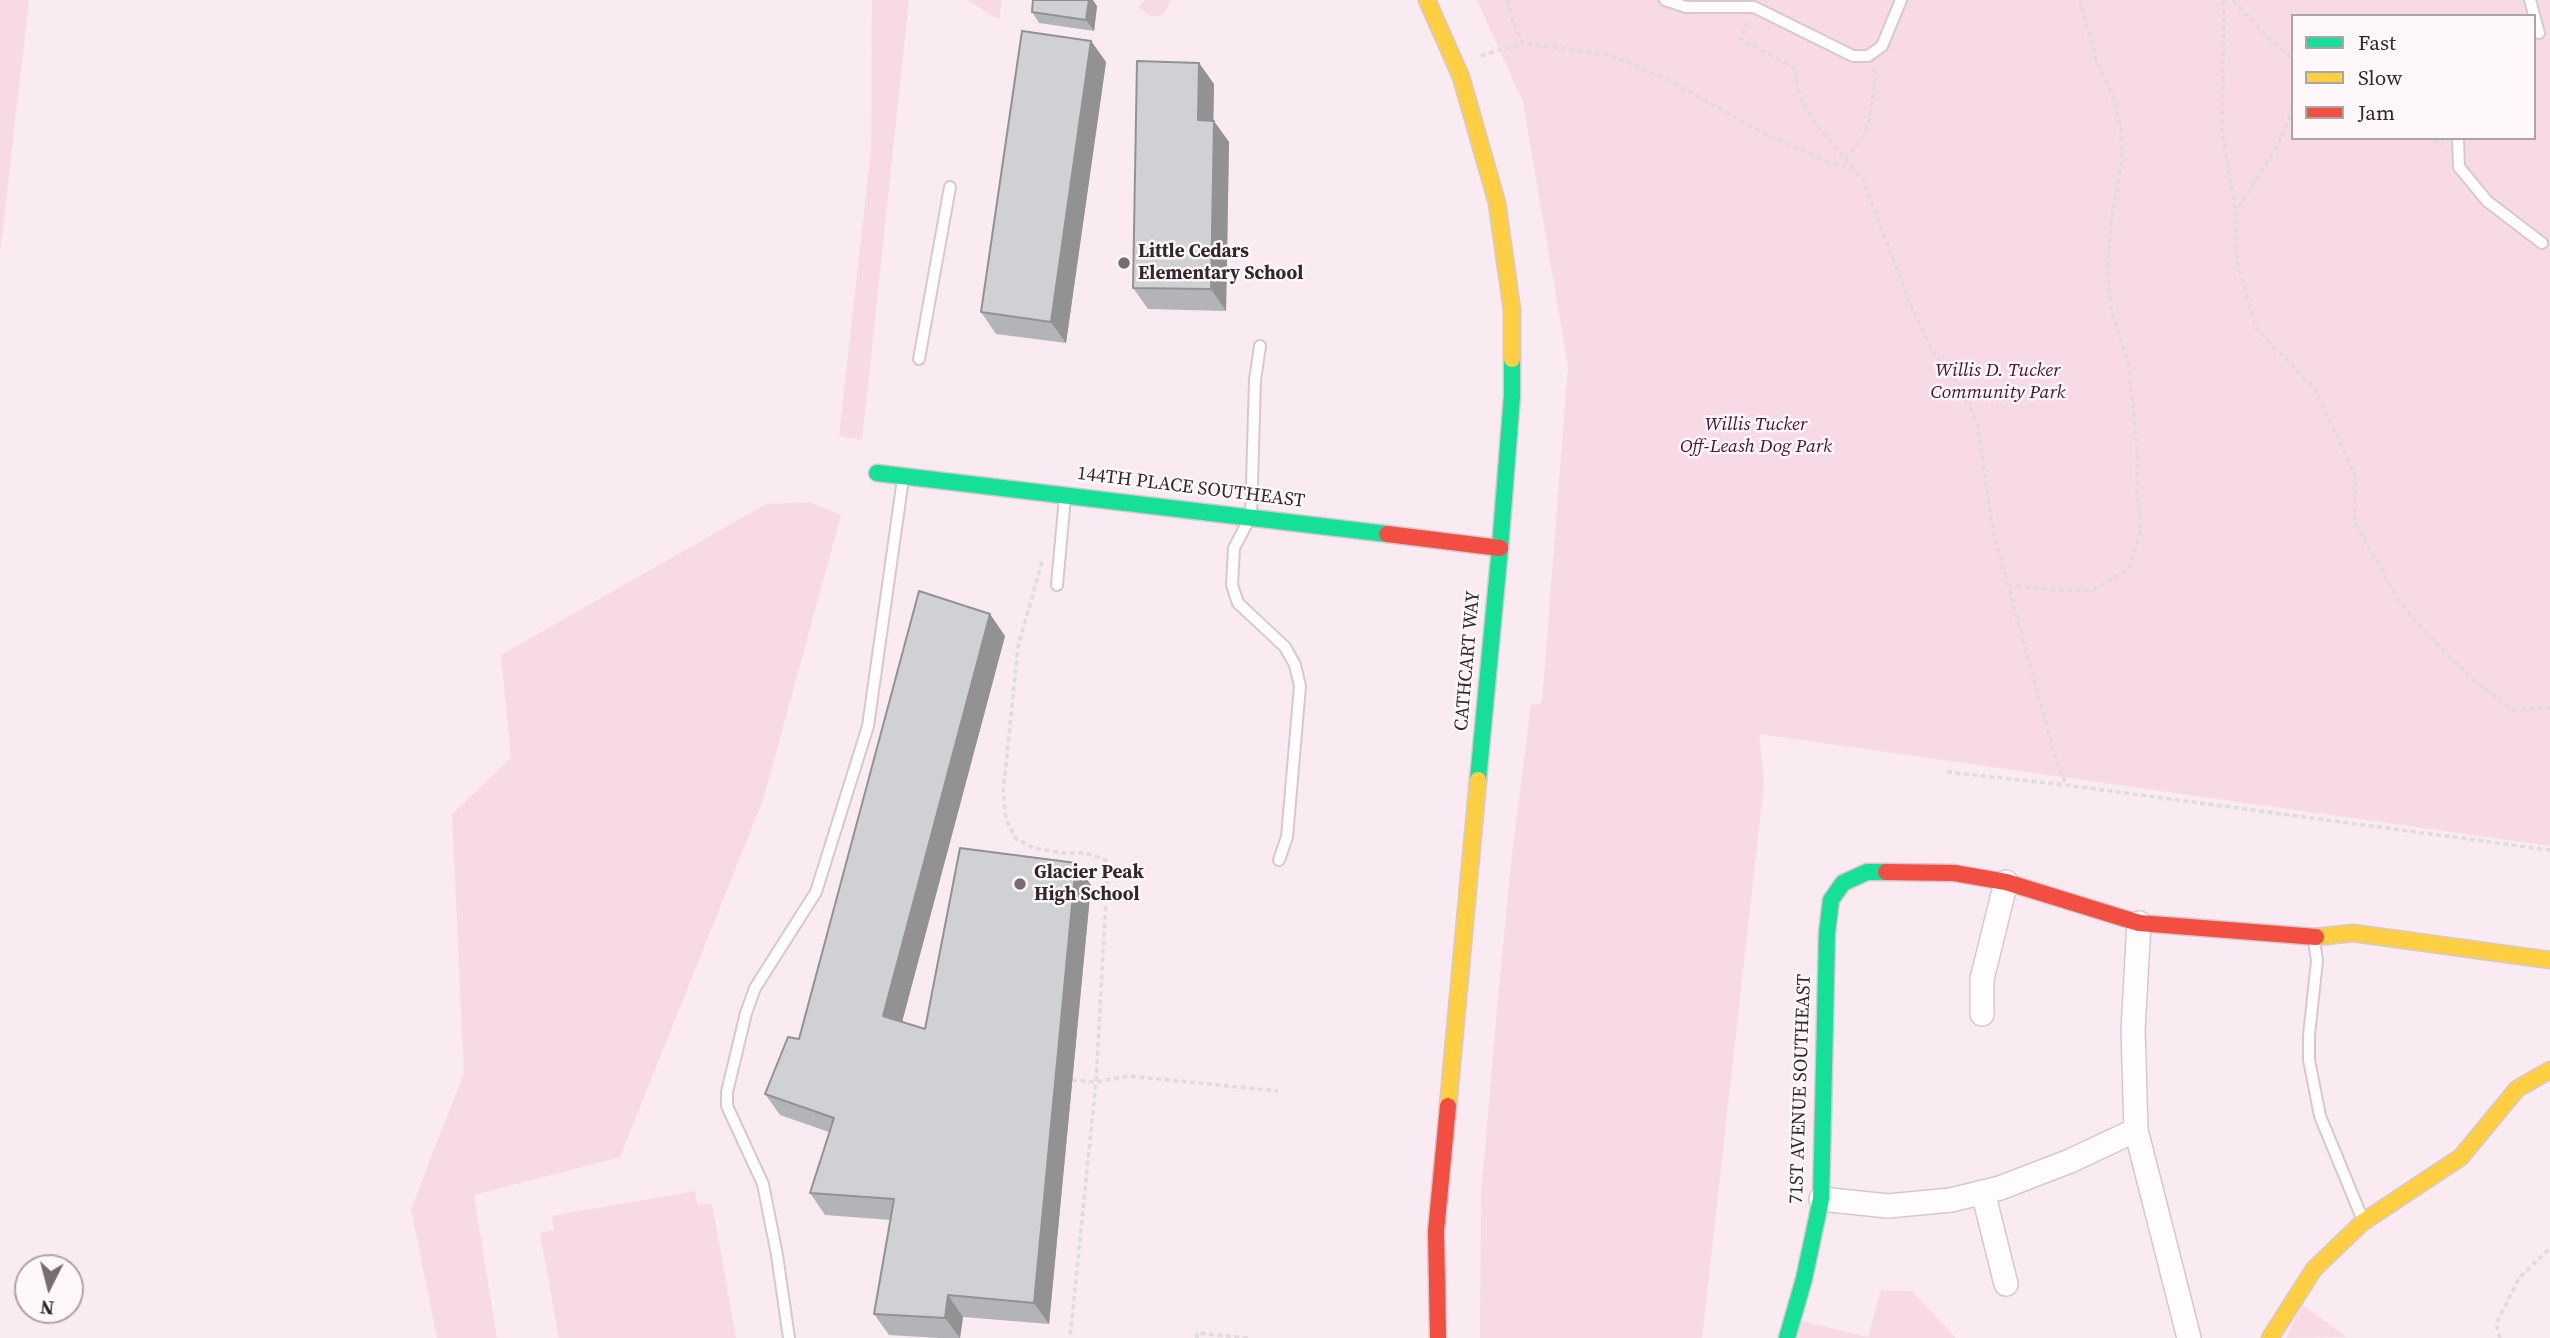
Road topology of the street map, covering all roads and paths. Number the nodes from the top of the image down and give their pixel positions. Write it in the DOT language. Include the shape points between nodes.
graph roads {
  1 [pos="1427,0"];
  2 [pos="1507,0"];
  3 [pos="1665,0"];
  4 [pos="1901,0"];
  5 [pos="2080,0"];
  6 [pos="2224,0"];
  7 [pos="2233,0"];
  8 [pos="1754,7"];
  9 [pos="1522,43"];
  10 [pos="1868,56"];
  11 [pos="2291,56"];
  12 [pos="1455,64"];
  13 [pos="2291,112"];
  14 [pos="2458,140"];
  15 [pos="1845,158"];
  16 [pos="1854,170"];
  17 [pos="950,187"];
  18 [pos="2235,213"];
  19 [pos="2542,243"];
  20 [pos="1260,346"];
  21 [pos="919,359"];
  22 [pos="877,473"];
  23 [pos="903,476"];
  24 [pos="1065,494"];
  25 [pos="1251,516"];
  26 [pos="1500,548"];
  27 [pos="1045,553"];
  28 [pos="1056,585"];
  29 [pos="2008,585"];
  30 [pos="2550,708"];
  31 [pos="1947,772"];
  32 [pos="2066,785"];
  33 [pos="2550,849"];
  34 [pos="1279,860"];
  35 [pos="2006,882"];
  36 [pos="2139,923"];
  37 [pos="2314,937"];
  38 [pos="2550,960"];
  39 [pos="1982,1014"];
  40 [pos="2550,1070"];
  41 [pos="1072,1080"];
  42 [pos="1097,1082"];
  43 [pos="1278,1091"];
  44 [pos="2136,1130"];
  45 [pos="1983,1192"];
  46 [pos="1821,1199"];
  47 [pos="2364,1222"];
  48 [pos="2550,1248"];
  49 [pos="2006,1284"];
  50 [pos="2269,1336"];
  51 [pos="789,1338"];
  52 [pos="1070,1338"];
  53 [pos="1197,1338"];
  54 [pos="1248,1338"];
  55 [pos="1438,1338"];
  56 [pos="1787,1338"];
  57 [pos="2189,1338"];
  58 [pos="2500,1338"];
  1 -- 12 [label="street, CATHCART WAY"];
  2 -- 9 [label="path"];
  3 -- 8 [label="lane" via="1686,7"];
  4 -- 10 [label="lane" via="1882,46"];
  5 -- 29 [label="path" via="2121,128 2122,161 2107,266 2110,308 2129,367 2141,529 2129,569 2093,590"];
  6 -- 18 [label="path" via="2222,129"];
  7 -- 11 [label="path"];
  8 -- 10 [label="lane" via="1853,56"];
  8 -- 15 [label="path" via="1740,39 1795,68 1803,103"];
  9 -- 12 [label="path"];
  9 -- 16 [label="path" via="1611,55 1672,82 1760,132"];
  10 -- 15 [label="path" via="1876,76 1869,123"];
  12 -- 26 [label="street, CATHCART WAY" via="1497,203 1512,310 1512,396"];
  13 -- 18 [label="path" via="2280,141"];
  14 -- 19 [label="lane" via="2459,167 2487,201"];
  15 -- 16 [label="path"];
  16 -- 29 [label="path" via="1863,180 1932,350 1959,385 1977,421 1993,531"];
  17 -- 21 [label="lane"];
  18 -- 30 [label="path" via="2238,261 2256,328 2315,389 2356,474 2355,523 2399,601 2472,679 2513,710"];
  20 -- 25 [label="lane"];
  22 -- 23 [label="street, 144TH PLACE SOUTHEAST"];
  23 -- 24 [label="street, 144TH PLACE SOUTHEAST"];
  23 -- 51 [label="lane" via="868,726 816,892 755,988 727,1092 727,1106 763,1184"];
  24 -- 25 [label="street, 144TH PLACE SOUTHEAST"];
  24 -- 28 [label="lane"];
  25 -- 26 [label="street, 144TH PLACE SOUTHEAST"];
  25 -- 34 [label="lane" via="1234,548 1233,585 1238,603 1285,648 1300,686 1287,837"];
  26 -- 55 [label="street, CATHCART WAY" via="1436,1231"];
  27 -- 42 [label="path" via="1018,647 1003,794 1006,819 1016,839 1034,848 1086,853 1108,861"];
  29 -- 32 [label="path"];
  31 -- 32 [label="path"];
  32 -- 33 [label="path"];
  35 -- 36 [label="street"];
  35 -- 39 [label="street" via="1982,978"];
  35 -- 46 [label="street, 71ST AVENUE SOUTHEAST" via="1954,873 1867,872 1843,883 1831,900"];
  36 -- 37 [label="street"];
  36 -- 44 [label="street" via="2133,1030"];
  37 -- 38 [label="street" via="2353,933"];
  37 -- 47 [label="lane" via="2317,961 2309,1047 2314,1087 2320,1116"];
  40 -- 47 [label="street" via="2517,1089 2460,1157"];
  41 -- 42 [label="path"];
  42 -- 43 [label="path" via="1129,1076"];
  42 -- 52 [label="path"];
  44 -- 45 [label="street" via="2070,1161"];
  44 -- 57 [label="street"];
  45 -- 46 [label="street" via="1888,1206"];
  45 -- 49 [label="street"];
  46 -- 56 [label="street, 71ST AVENUE SOUTHEAST"];
  47 -- 50 [label="street" via="2314,1269"];
  48 -- 58 [label="path" via="2519,1278 2496,1324"];
  53 -- 54 [label="path" via="1198,1333"];
}
